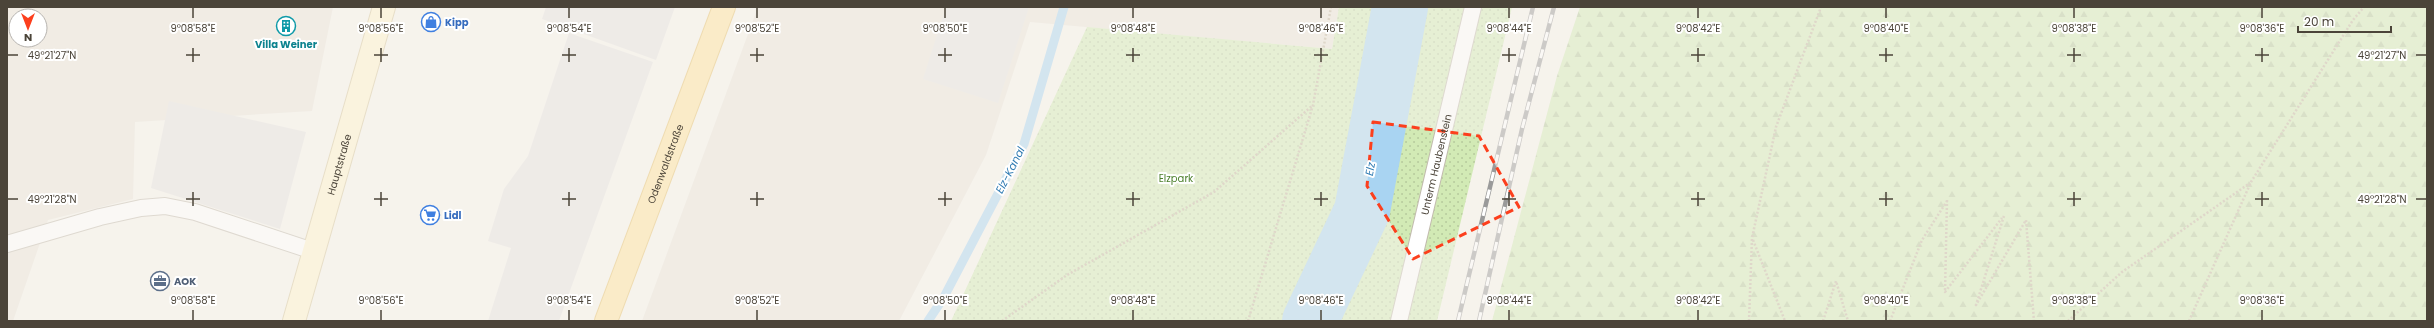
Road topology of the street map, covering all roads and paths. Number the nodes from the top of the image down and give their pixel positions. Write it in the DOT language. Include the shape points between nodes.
graph roads {
  1 [pos="384,7"];
  2 [pos="724,7"];
  3 [pos="1331,7"];
  4 [pos="1473,7"];
  5 [pos="1820,7"];
  6 [pos="2364,7"];
  7 [pos="1313,105"];
  8 [pos="2250,182"];
  9 [pos="1752,238"];
  10 [pos="7,244"];
  11 [pos="313,251"];
  12 [pos="294,321"];
  13 [pos="606,321"];
  14 [pos="1002,321"];
  15 [pos="1248,321"];
  16 [pos="1399,321"];
  17 [pos="1748,321"];
  18 [pos="1785,321"];
  19 [pos="1823,321"];
  20 [pos="1848,321"];
  21 [pos="1890,321"];
  22 [pos="2034,321"];
  23 [pos="2068,321"];
  24 [pos="2189,321"];
  1 -- 11 [label="street, Hauptstraße"];
  2 -- 13 [label="main road, Odenwaldstraße"];
  3 -- 7 [label="path"];
  4 -- 16 [label="lane, Unterm Haubenstein"];
  5 -- 9 [label="path" via="1776,127"];
  6 -- 8 [label="path" via="2353,20"];
  7 -- 14 [label="path" via="1214,192 1067,275"];
  7 -- 15 [label="path"];
  8 -- 23 [label="path" via="2122,272"];
  8 -- 24 [label="path"];
  9 -- 17 [label="path"];
  9 -- 18 [label="path"];
  10 -- 11 [label="lane" via="100,217 141,208 165,206 195,212"];
  11 -- 12 [label="street, Hauptstraße"];
  19 -- 20 [label="path" via="1836,281"];
  21 -- 22 [label="path" via="1922,240 1947,200 1945,292 2004,216 1976,305 2026,220"];
}
